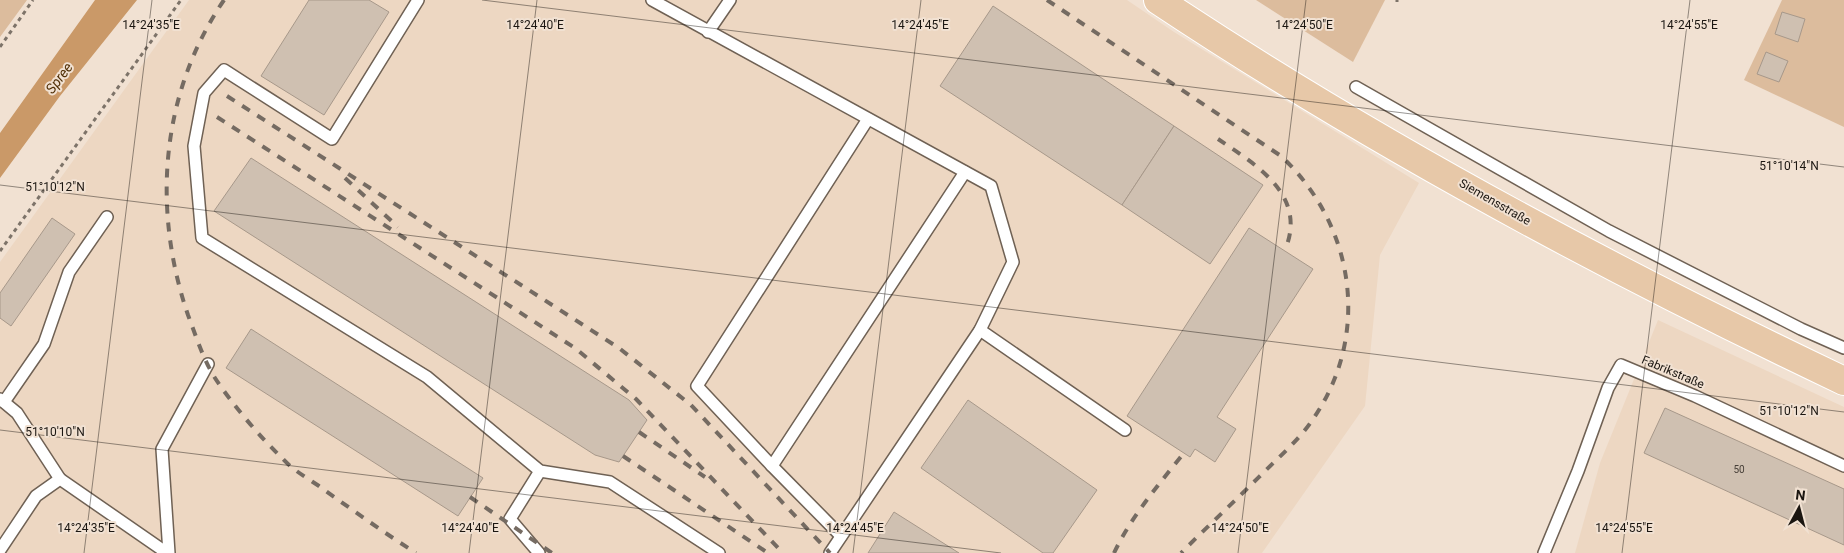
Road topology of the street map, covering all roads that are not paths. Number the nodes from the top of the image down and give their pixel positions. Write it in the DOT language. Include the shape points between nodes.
graph roads {
  1 [pos="418,0"];
  2 [pos="652,0"];
  3 [pos="730,0"];
  4 [pos="1158,0"];
  5 [pos="708,32"];
  6 [pos="1356,87"];
  7 [pos="868,119"];
  8 [pos="965,172"];
  9 [pos="107,217"];
  10 [pos="980,330"];
  11 [pos="1844,348"];
  12 [pos="208,364"];
  13 [pos="1844,382"];
  14 [pos="2,401"];
  15 [pos="1125,430"];
  16 [pos="772,466"];
  17 [pos="1844,466"];
  18 [pos="540,472"];
  19 [pos="60,479"];
  20 [pos="841,536"];
  21 [pos="0,550"];
  22 [pos="168,553"];
  23 [pos="539,553"];
  24 [pos="720,553"];
  25 [pos="830,553"];
  26 [pos="1544,553"];
  1 -- 18 [label="lane" via="332,140 224,70 204,93 194,146 202,238 427,377"];
  2 -- 5 [label="lane"];
  3 -- 5 [label="lane"];
  4 -- 13 [label="main road, Siemensstraße" via="1327,107 1572,246"];
  5 -- 7 [label="lane"];
  6 -- 11 [label="lane" via="1610,231"];
  7 -- 8 [label="lane"];
  7 -- 16 [label="lane" via="697,386"];
  8 -- 10 [label="lane" via="990,186 1013,262"];
  8 -- 16 [label="lane"];
  9 -- 14 [label="lane" via="68,272 44,344"];
  10 -- 15 [label="lane"];
  10 -- 20 [label="lane"];
  12 -- 22 [label="lane" via="162,449"];
  14 -- 19 [label="lane" via="17,412"];
  16 -- 20 [label="lane"];
  17 -- 26 [label="lane, Fabrikstraße" via="1621,365 1608,388"];
  18 -- 23 [label="lane" via="510,519"];
  18 -- 24 [label="lane" via="610,482"];
  19 -- 21 [label="lane" via="36,496"];
  19 -- 22 [label="lane"];
  20 -- 25 [label="lane"];
}
